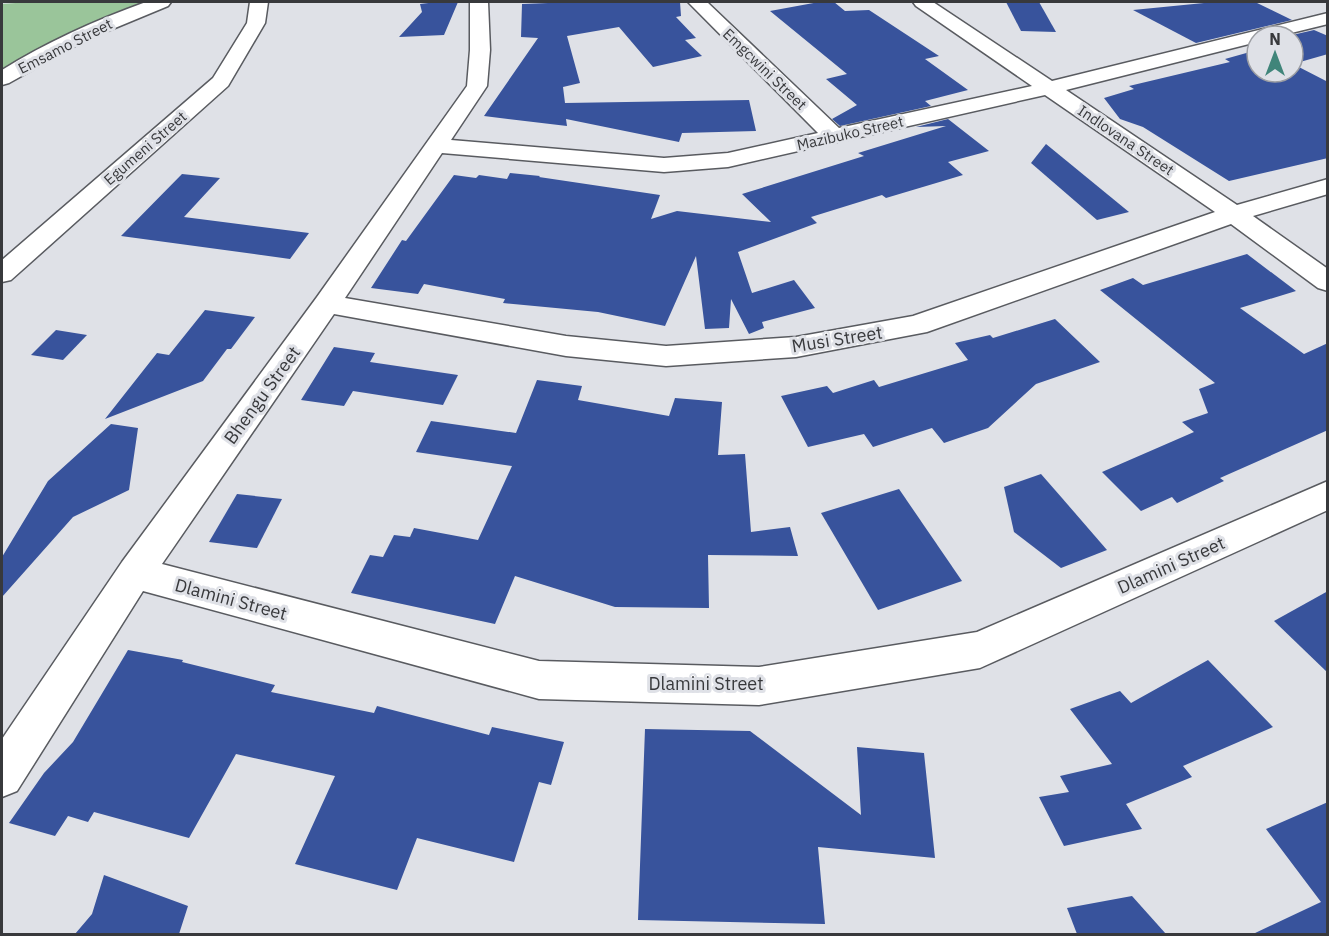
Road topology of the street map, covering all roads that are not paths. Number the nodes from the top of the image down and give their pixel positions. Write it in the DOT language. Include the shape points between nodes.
graph roads {
  1 [pos="162,2"];
  2 [pos="259,2"];
  3 [pos="479,2"];
  4 [pos="697,2"];
  5 [pos="921,2"];
  6 [pos="1328,18"];
  7 [pos="2,80"];
  8 [pos="1050,88"];
  9 [pos="834,136"];
  10 [pos="436,146"];
  11 [pos="1328,186"];
  12 [pos="1234,214"];
  13 [pos="2,274"];
  14 [pos="1328,282"];
  15 [pos="327,304"];
  16 [pos="1328,495"];
  17 [pos="135,573"];
  18 [pos="2,776"];
  1 -- 7 [label="street, Emsamo Street" via="84,34"];
  2 -- 13 [label="street, Egumeni Street" via="255,23 221,82"];
  3 -- 10 [label="street, Bhengu Street" via="477,86"];
  4 -- 9 [label="street, Emgcwini Street"];
  5 -- 8 [label="street, Indlovana Street"];
  6 -- 8 [label="street, Mazibuko Street"];
  8 -- 9 [label="street, Mazibuko Street"];
  8 -- 12 [label="street, Indlovana Street"];
  9 -- 10 [label="street, Mazibuko Street" via="728,160 664,165"];
  10 -- 15 [label="street, Bhengu Street"];
  11 -- 12 [label="street, Musi Street"];
  12 -- 14 [label="street, Indlovana Street"];
  12 -- 15 [label="street, Musi Street" via="917,325 796,347 666,356 566,346"];
  15 -- 17 [label="street, Bhengu Street"];
  16 -- 17 [label="street, Dlamini Street" via="980,650 759,686 538,680"];
  17 -- 18 [label="street, Bhengu Street"];
}
